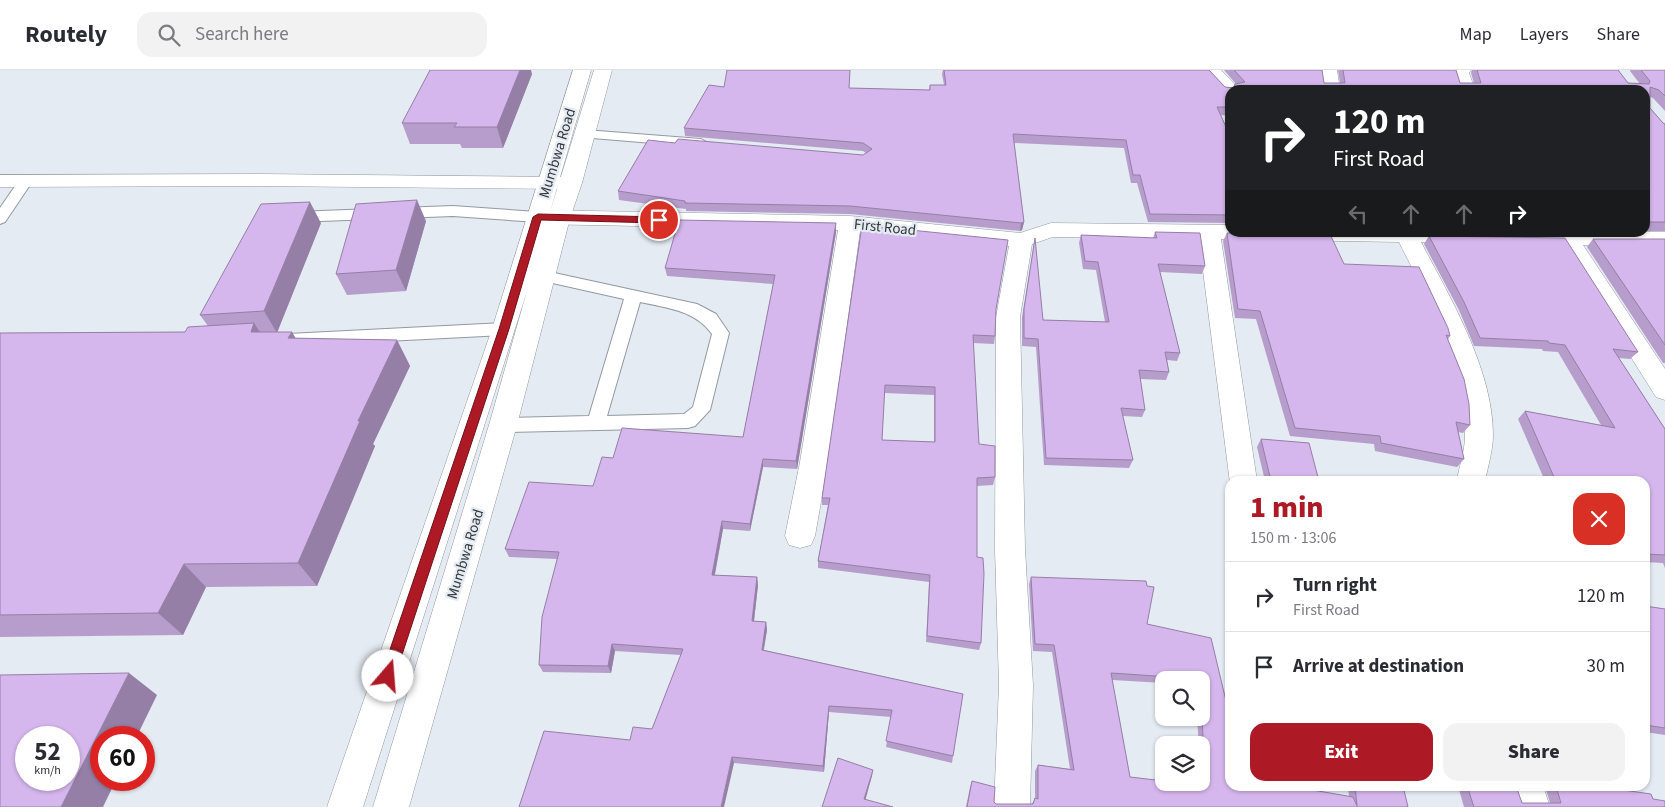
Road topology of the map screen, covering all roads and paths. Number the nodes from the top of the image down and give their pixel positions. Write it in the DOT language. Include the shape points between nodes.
graph roads {
  1 [pos="582,70"];
  2 [pos="604,70"];
  3 [pos="1211,70"];
  4 [pos="1328,70"];
  5 [pos="1462,70"];
  6 [pos="1226,85"];
  7 [pos="1330,85"];
  8 [pos="1464,85"];
  9 [pos="585,134"];
  10 [pos="714,144"];
  11 [pos="26,179"];
  12 [pos="0,181"];
  13 [pos="549,183"];
  14 [pos="571,183"];
  15 [pos="281,218"];
  16 [pos="548,218"];
  17 [pos="0,219"];
  18 [pos="850,223"];
  19 [pos="1220,232"];
  20 [pos="1408,237"];
  21 [pos="1566,237"];
  22 [pos="1665,238"];
  23 [pos="1020,240"];
  24 [pos="545,276"];
  25 [pos="633,297"];
  26 [pos="504,329"];
  27 [pos="268,341"];
  28 [pos="1665,390"];
  29 [pos="596,423"];
  30 [pos="503,425"];
  31 [pos="1242,476"];
  32 [pos="1472,476"];
  33 [pos="800,536"];
  34 [pos="1527,791"];
  35 [pos="345,807"];
  36 [pos="391,807"];
  37 [pos="1012,807"];
  38 [pos="1532,807"];
  1 -- 13 [label="street, Mumbwa Road"];
  2 -- 9 [label="street, Mumbwa Road"];
  3 -- 6 [label="street"];
  4 -- 7 [label="street"];
  5 -- 8 [label="street"];
  9 -- 10 [label="lane"];
  9 -- 14 [label="street, Mumbwa Road"];
  11 -- 12 [label="street"];
  11 -- 13 [label="street"];
  11 -- 17 [label="lane"];
  13 -- 14 [label="street"];
  13 -- 16 [label="street, Mumbwa Road"];
  14 -- 16 [label="street, Mumbwa Road"];
  15 -- 16 [label="lane" via="453,211"];
  16 -- 18 [label="street, First Road"];
  16 -- 24 [label="street, Mumbwa Road"];
  16 -- 26 [label="street, Mumbwa Road"];
  18 -- 23 [label="street, First Road"];
  18 -- 33 [label="street"];
  19 -- 23 [label="street, First Road" via="1051,230"];
  19 -- 31 [label="street"];
  20 -- 32 [label="street" via="1441,302 1474,384 1479,436"];
  21 -- 22 [label="street"];
  21 -- 28 [label="street"];
  23 -- 37 [label="street" via="1008,317 1010,549 1016,685"];
  24 -- 25 [label="lane"];
  24 -- 30 [label="street, Mumbwa Road"];
  25 -- 29 [label="lane"];
  25 -- 29 [label="lane" via="691,308 710,318 721,333 701,410 688,421"];
  26 -- 27 [label="lane"];
  26 -- 35 [label="street, Mumbwa Road"];
  29 -- 30 [label="lane"];
  30 -- 36 [label="street, Mumbwa Road"];
  34 -- 38 [label="street"];
}
